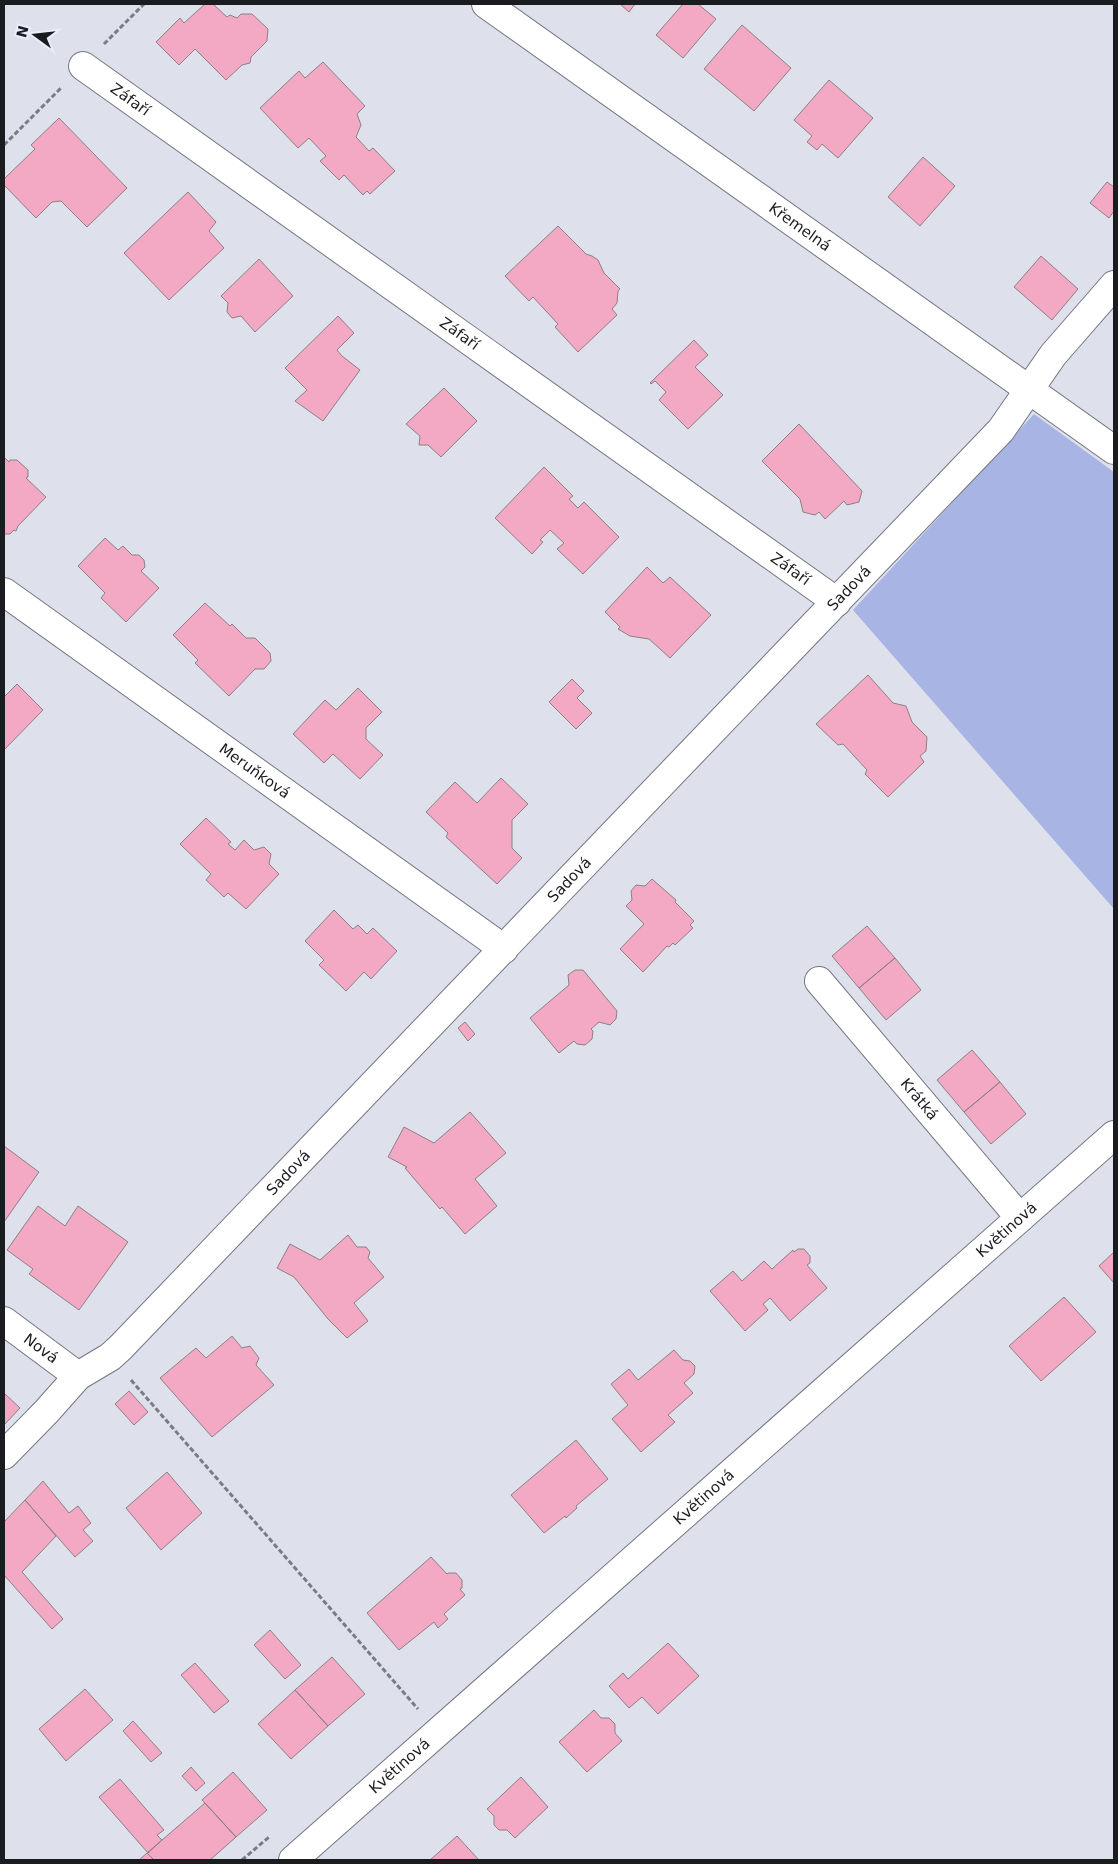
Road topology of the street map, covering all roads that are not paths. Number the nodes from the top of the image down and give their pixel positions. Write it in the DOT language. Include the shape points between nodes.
graph roads {
  1 [pos="486,4"];
  2 [pos="83,66"];
  3 [pos="1114,285"];
  4 [pos="1029,390"];
  5 [pos="1114,450"];
  6 [pos="4,592"];
  7 [pos="837,602"];
  8 [pos="504,949"];
  9 [pos="819,981"];
  10 [pos="1114,1136"];
  11 [pos="1020,1218"];
  12 [pos="4,1321"];
  13 [pos="78,1376"];
  14 [pos="4,1455"];
  15 [pos="292,1860"];
  1 -- 4 [label="street, Křemelná"];
  2 -- 7 [label="street, Záfaří"];
  3 -- 4 [label="street, Sadová" via="1053,355"];
  4 -- 5 [label="street, Křemelná"];
  4 -- 7 [label="street, Sadová" via="1000,430"];
  6 -- 8 [label="street, Meruňková"];
  7 -- 8 [label="street, Sadová"];
  8 -- 13 [label="street, Sadová" via="110,1357"];
  9 -- 11 [label="street, Krátká"];
  10 -- 11 [label="street, Květinová"];
  11 -- 15 [label="street, Květinová"];
  12 -- 13 [label="street, Nová"];
  13 -- 14 [label="street, Sadová"];
}
